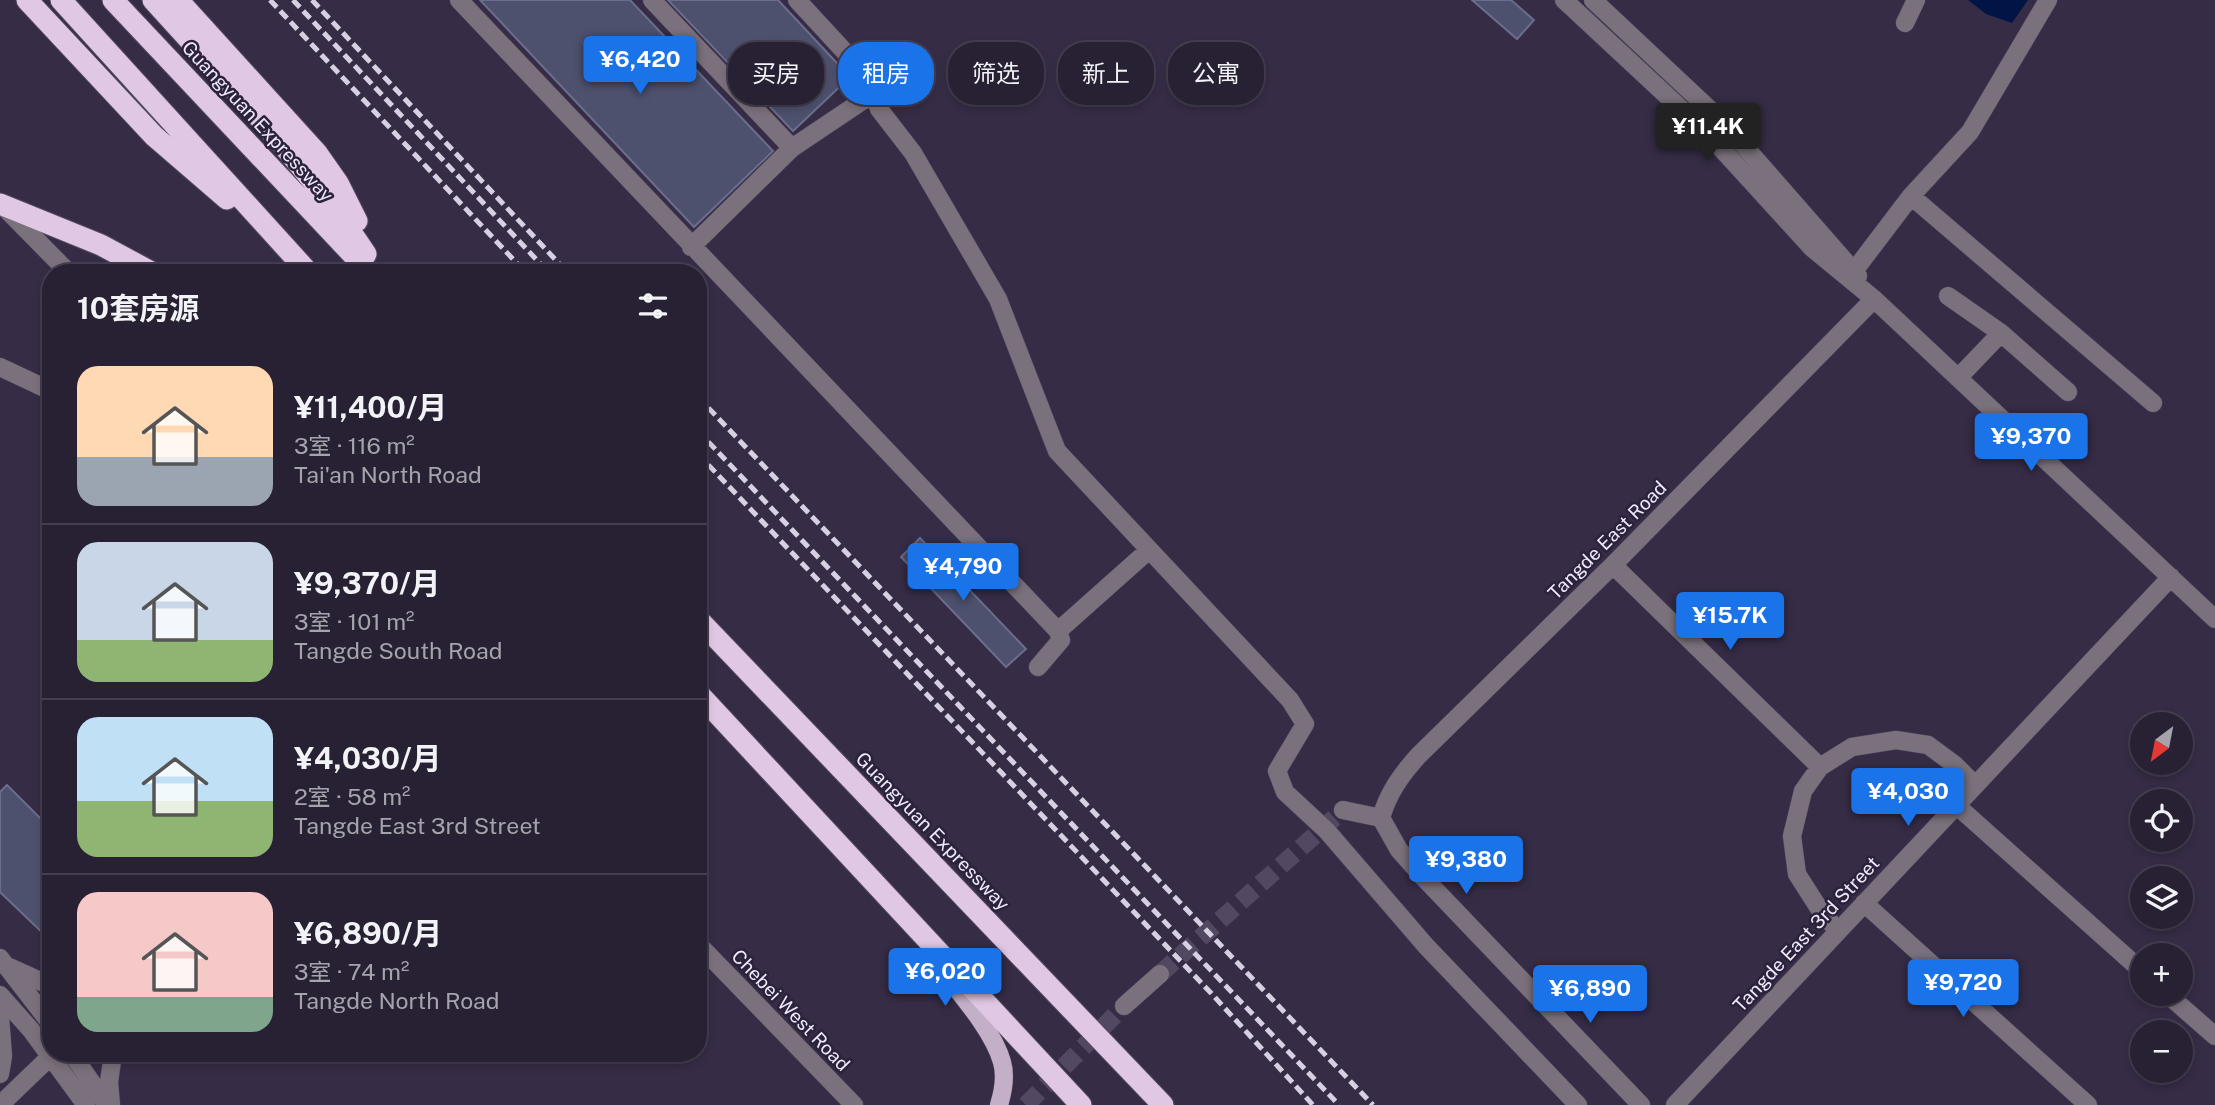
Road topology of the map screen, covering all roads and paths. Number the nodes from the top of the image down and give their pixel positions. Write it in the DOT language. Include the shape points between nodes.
graph roads {
  1 [pos="27,0"];
  2 [pos="61,0"];
  3 [pos="113,0"];
  4 [pos="153,0"];
  5 [pos="178,0"];
  6 [pos="458,0"];
  7 [pos="652,0"];
  8 [pos="797,0"];
  9 [pos="1564,0"];
  10 [pos="1592,0"];
  11 [pos="1916,0"];
  12 [pos="2048,0"];
  13 [pos="1905,23"];
  14 [pos="838,44"];
  15 [pos="856,105"];
  16 [pos="878,105"];
  17 [pos="792,148"];
  18 [pos="1911,196"];
  19 [pos="0,204"];
  20 [pos="691,247"];
  21 [pos="290,253"];
  22 [pos="60,264"];
  23 [pos="137,264"];
  24 [pos="300,264"];
  25 [pos="362,264"];
  26 [pos="375,264"];
  27 [pos="377,264"];
  28 [pos="1854,271"];
  29 [pos="1948,296"];
  30 [pos="1874,299"];
  31 [pos="2001,333"];
  32 [pos="0,368"];
  33 [pos="1958,378"];
  34 [pos="42,387"];
  35 [pos="2068,392"];
  36 [pos="2153,403"];
  37 [pos="1149,550"];
  38 [pos="1613,565"];
  39 [pos="2171,577"];
  40 [pos="2215,618"];
  41 [pos="707,629"];
  42 [pos="1058,631"];
  43 [pos="1038,667"];
  44 [pos="707,704"];
  45 [pos="707,718"];
  46 [pos="744,745"];
  47 [pos="1820,767"];
  48 [pos="1975,785"];
  49 [pos="1956,805"];
  50 [pos="1343,810"];
  51 [pos="1381,818"];
  52 [pos="1864,903"];
  53 [pos="902,912"];
  54 [pos="1838,931"];
  55 [pos="707,953"];
  56 [pos="2130,960"];
  57 [pos="3,962"];
  58 [pos="1160,974"];
  59 [pos="42,982"];
  60 [pos="0,995"];
  61 [pos="1124,1006"];
  62 [pos="2181,1006"];
  63 [pos="42,1012"];
  64 [pos="0,1017"];
  65 [pos="2215,1036"];
  66 [pos="42,1043"];
  67 [pos="45,1062"];
  68 [pos="57,1062"];
  69 [pos="78,1062"];
  70 [pos="112,1062"];
  71 [pos="0,1074"];
  72 [pos="0,1105"];
  73 [pos="86,1105"];
  74 [pos="109,1105"];
  75 [pos="854,1105"];
  76 [pos="999,1105"];
  77 [pos="1082,1105"];
  78 [pos="1163,1105"];
  79 [pos="1578,1105"];
  80 [pos="1641,1105"];
  81 [pos="1675,1105"];
  82 [pos="2088,1105"];
  1 -- 21 [label="highway" via="154,136"];
  2 -- 21 [label="highway"];
  3 -- 25 [label="highway, Guangyuan Expressway"];
  4 -- 26 [label="highway" via="265,122"];
  5 -- 27 [label="highway" via="317,153 338,183"];
  6 -- 20 [label="street"];
  7 -- 17 [label="street"];
  8 -- 14 [label="street"];
  9 -- 30 [label="street" via="1708,134 1812,248"];
  10 -- 28 [label="street" via="1723,122"];
  11 -- 13 [label="street"];
  12 -- 18 [label="street" via="1970,132"];
  15 -- 17 [label="street"];
  16 -- 37 [label="street" via="913,153 998,299 1057,452"];
  17 -- 20 [label="street"];
  18 -- 28 [label="street"];
  18 -- 36 [label="street"];
  19 -- 22 [label="street"];
  19 -- 23 [label="highway" via="101,244"];
  20 -- 42 [label="street"];
  21 -- 24 [label="highway"];
  28 -- 30 [label="street"];
  29 -- 31 [label="street"];
  30 -- 33 [label="street"];
  30 -- 38 [label="street, Tangde East Road"];
  31 -- 33 [label="street"];
  31 -- 35 [label="street"];
  32 -- 34 [label="street"];
  33 -- 39 [label="street"];
  37 -- 42 [label="street"];
  37 -- 79 [label="street" via="1290,701 1305,724 1277,771 1285,792 1327,831 1426,946"];
  38 -- 47 [label="street"];
  38 -- 51 [label="street, Tangde East Road" via="1418,756 1398,780"];
  39 -- 40 [label="street"];
  39 -- 48 [label="street, Tangde East 3rd Street"];
  41 -- 78 [label="highway, Guangyuan Expressway"];
  42 -- 43 [label="street" via="1061,640"];
  44 -- 46 [label="highway"];
  45 -- 46 [label="highway"];
  46 -- 53 [label="highway"];
  47 -- 48 [label="street" via="1852,747 1896,740 1928,745"];
  47 -- 54 [label="street" via="1803,791 1792,836 1797,874"];
  48 -- 49 [label="street, Tangde East 3rd Street"];
  49 -- 52 [label="street, Tangde East 3rd Street"];
  49 -- 56 [label="street"];
  50 -- 51 [label="street"];
  51 -- 80 [label="street" via="1399,850 1430,885"];
  52 -- 54 [label="street, Tangde East 3rd Street"];
  52 -- 82 [label="street"];
  53 -- 76 [label="main road" via="983,1023 1003,1063"];
  53 -- 77 [label="highway"];
  54 -- 81 [label="street, Tangde East 3rd Street"];
  55 -- 75 [label="street, Chebei West Road"];
  57 -- 59 [label="street"];
  57 -- 63 [label="street"];
  58 -- 61 [label="street"];
  60 -- 66 [label="street"];
  62 -- 65 [label="street"];
  64 -- 71 [label="street"];
  67 -- 72 [label="street"];
  68 -- 73 [label="street"];
  69 -- 74 [label="street"];
  70 -- 74 [label="street"];
}
